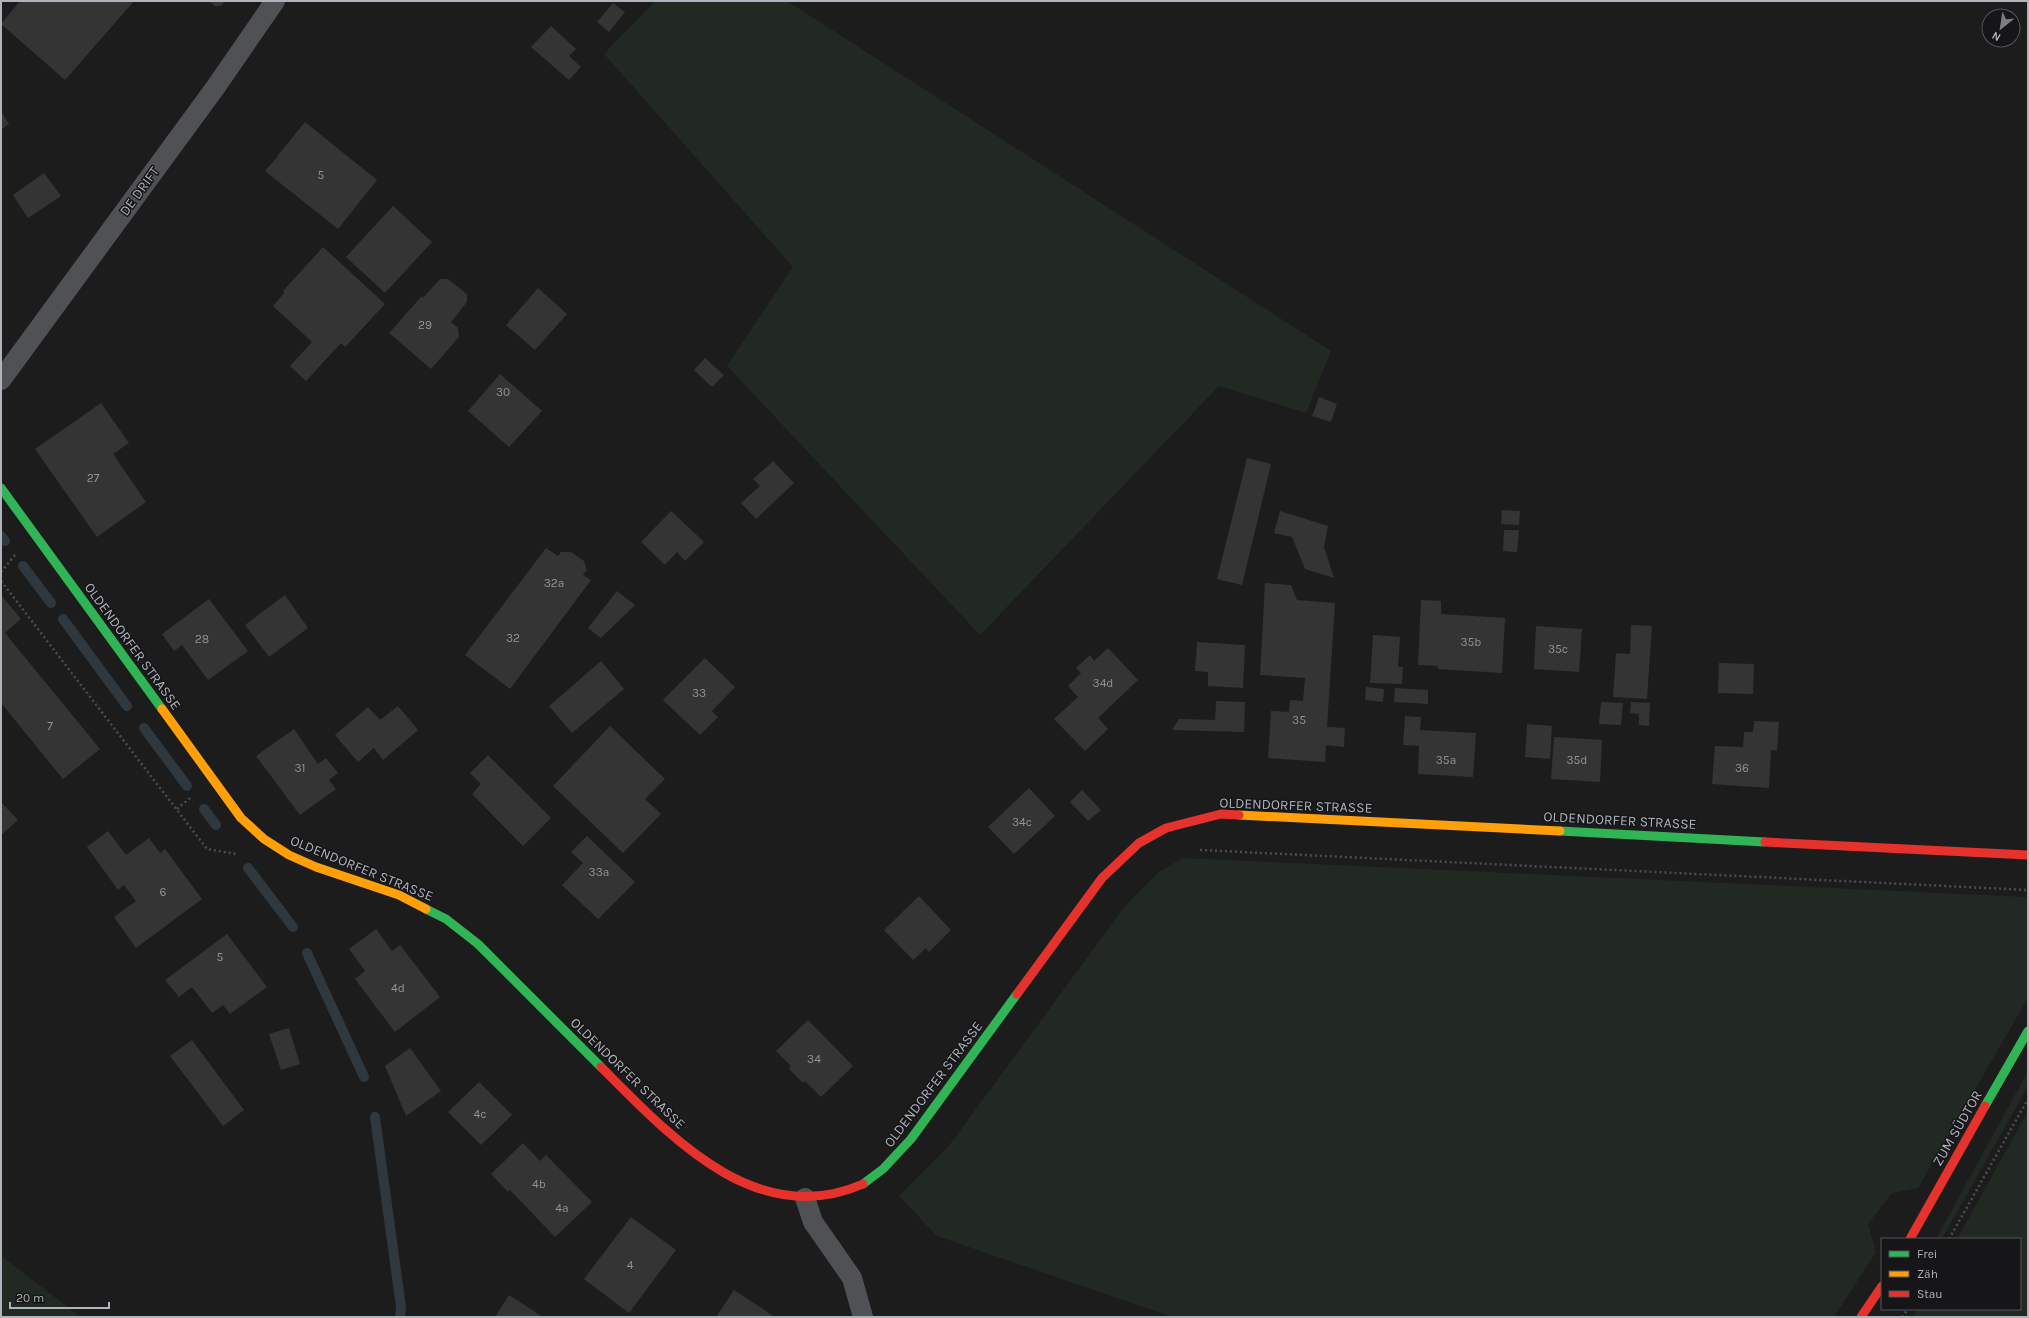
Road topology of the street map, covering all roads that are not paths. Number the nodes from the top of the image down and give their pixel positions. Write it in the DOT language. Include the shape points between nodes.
graph roads {
  1 [pos="275,1"];
  2 [pos="1,380"];
  3 [pos="1,488"];
  4 [pos="2028,856"];
  5 [pos="2028,1031"];
  6 [pos="805,1198"];
  7 [pos="1911,1238"];
  8 [pos="1881,1287"];
  9 [pos="863,1317"];
  10 [pos="1861,1317"];
  1 -- 2 [label="lane, DE DRIFT" via="215,88"];
  3 -- 6 [label="street, OLDENDORFER STRASSE" via="220,791 241,818 264,839 289,855 316,867 399,895 446,919 478,944 664,1130 697,1156 736,1181 771,1194"];
  4 -- 6 [label="street, OLDENDORFER STRASSE" via="1221,814 1166,828 1139,843 1102,878 924,1123 897,1156 867,1182 834,1194"];
  5 -- 7 [label="street, ZUM SÜDTOR"];
  6 -- 9 [label="lane" via="813,1222 852,1278"];
  8 -- 10 [label="street"];
}
